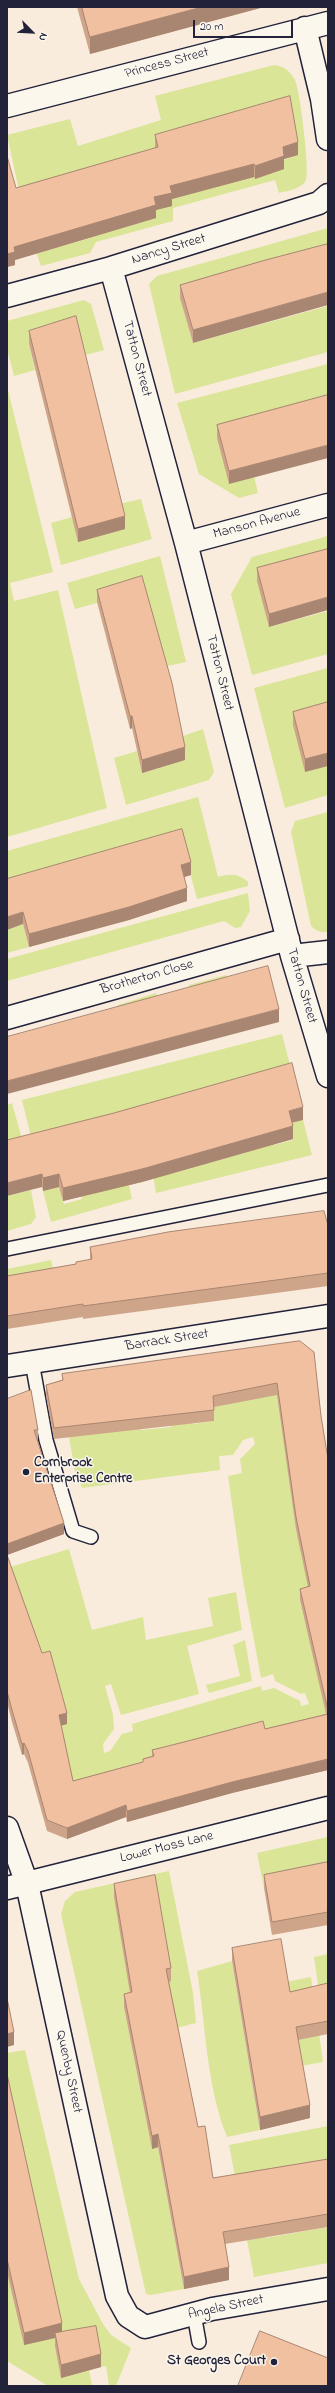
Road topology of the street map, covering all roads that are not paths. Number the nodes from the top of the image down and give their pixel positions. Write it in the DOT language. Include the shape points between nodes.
graph roads {
  1 [pos="328,23"];
  2 [pos="305,28"];
  3 [pos="7,106"];
  4 [pos="328,139"];
  5 [pos="328,196"];
  6 [pos="111,268"];
  7 [pos="7,296"];
  8 [pos="328,505"];
  9 [pos="186,543"];
  10 [pos="290,948"];
  11 [pos="328,952"];
  12 [pos="7,1018"];
  13 [pos="328,1076"];
  14 [pos="328,1185"];
  15 [pos="7,1249"];
  16 [pos="328,1316"];
  17 [pos="32,1362"];
  18 [pos="7,1366"];
  19 [pos="91,1537"];
  20 [pos="328,1808"];
  21 [pos="7,1828"];
  22 [pos="17,1886"];
  23 [pos="328,2289"];
  24 [pos="194,2314"];
  25 [pos="128,2316"];
  26 [pos="199,2342"];
  1 -- 2 [label="street, Princess Street"];
  2 -- 3 [label="street, Princess Street"];
  2 -- 4 [label="street" via="322,99"];
  5 -- 6 [label="street, Nancy Street" via="319,203"];
  6 -- 7 [label="street, Nancy Street"];
  6 -- 9 [label="street, Tatton Street"];
  8 -- 9 [label="street, Manson Avenue"];
  9 -- 10 [label="street, Tatton Street"];
  10 -- 11 [label="street, Brotherton Close"];
  10 -- 12 [label="street, Brotherton Close"];
  10 -- 13 [label="street, Tatton Street"];
  14 -- 15 [label="lane"];
  16 -- 17 [label="street, Barrack Street"];
  17 -- 18 [label="street, Barrack Street"];
  17 -- 19 [label="lane" via="46,1440 73,1531"];
  20 -- 22 [label="street, Lower Moss Lane"];
  21 -- 22 [label="street, Quenby Street"];
  22 -- 25 [label="street, Quenby Street" via="117,2296"];
  23 -- 24 [label="street, Angela Street"];
  24 -- 25 [label="street, Angela Street" via="145,2327"];
  24 -- 26 [label="lane"];
}
